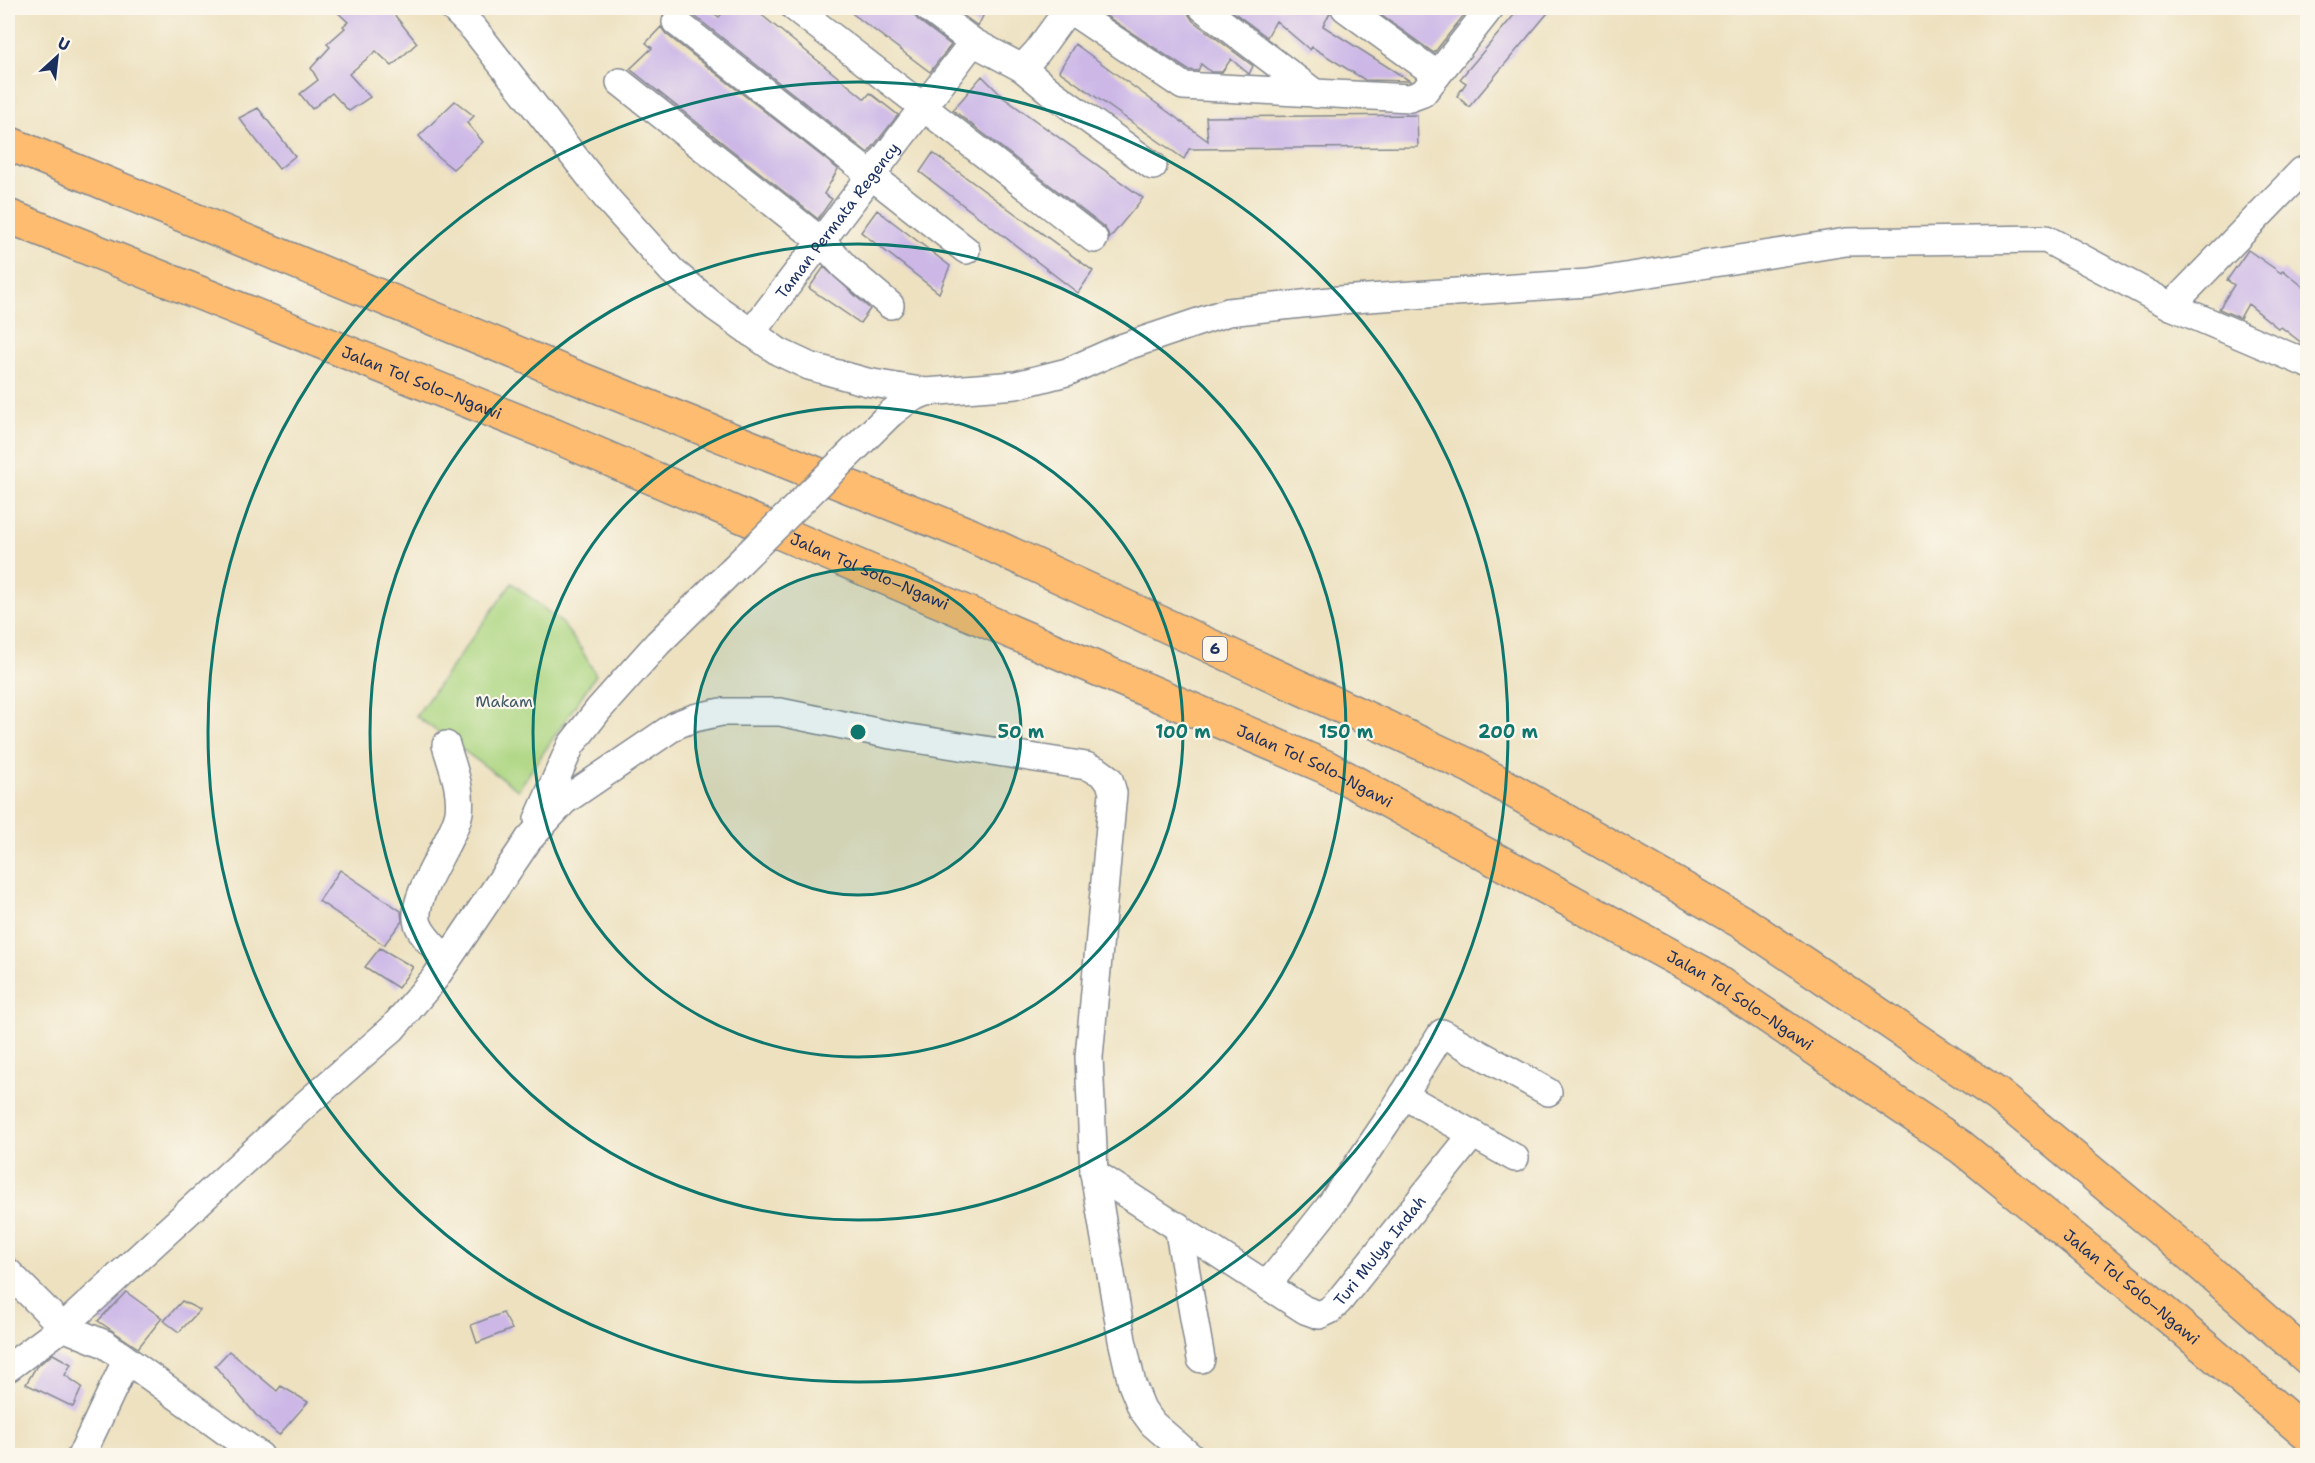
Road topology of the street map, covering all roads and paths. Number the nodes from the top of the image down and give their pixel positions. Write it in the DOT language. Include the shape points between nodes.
graph roads {
  1 [pos="453,8"];
  2 [pos="795,8"];
  3 [pos="928,8"];
  4 [pos="1068,8"];
  5 [pos="1203,8"];
  6 [pos="1345,8"];
  7 [pos="1490,8"];
  8 [pos="676,22"];
  9 [pos="973,42"];
  10 [pos="1022,68"];
  11 [pos="1437,75"];
  12 [pos="620,82"];
  13 [pos="1316,94"];
  14 [pos="923,106"];
  15 [pos="8,143"];
  16 [pos="1153,166"];
  17 [pos="2307,169"];
  18 [pos="871,175"];
  19 [pos="8,216"];
  20 [pos="1094,239"];
  21 [pos="821,241"];
  22 [pos="966,250"];
  23 [pos="890,305"];
  24 [pos="2171,306"];
  25 [pos="751,333"];
  26 [pos="2307,364"];
  27 [pos="926,392"];
  28 [pos="446,745"];
  29 [pos="529,839"];
  30 [pos="447,960"];
  31 [pos="1548,1092"];
  32 [pos="1403,1095"];
  33 [pos="1473,1134"];
  34 [pos="1515,1158"];
  35 [pos="1094,1173"];
  36 [pos="1178,1226"];
  37 [pos="8,1272"];
  38 [pos="1268,1284"];
  39 [pos="63,1327"];
  40 [pos="2307,1358"];
  41 [pos="1200,1359"];
  42 [pos="126,1361"];
  43 [pos="8,1368"];
  44 [pos="2307,1435"];
  45 [pos="81,1455"];
  46 [pos="260,1455"];
  47 [pos="1190,1455"];
  1 -- 25 [label="street" via="474,29 609,201 672,271"];
  2 -- 14 [label="street"];
  3 -- 9 [label="street"];
  4 -- 10 [label="street"];
  4 -- 13 [label="street" via="1183,86"];
  5 -- 13 [label="street"];
  6 -- 11 [label="street"];
  7 -- 11 [label="street"];
  8 -- 18 [label="street"];
  9 -- 10 [label="street"];
  9 -- 14 [label="street, Taman Permata Regency"];
  10 -- 16 [label="street"];
  11 -- 13 [label="street" via="1415,98"];
  12 -- 21 [label="street"];
  14 -- 18 [label="street, Taman Permata Regency"];
  14 -- 20 [label="street"];
  15 -- 40 [label="highway, 6" via="970,535 1470,766 1745,924 1998,1095 2185,1250"];
  17 -- 24 [label="street"];
  18 -- 21 [label="street, Taman Permata Regency"];
  18 -- 22 [label="street"];
  19 -- 44 [label="highway, Jalan Tol Solo–Ngawi" via="553,435 1326,767 1708,976 1961,1147"];
  21 -- 23 [label="street"];
  21 -- 25 [label="street, Taman Permata Regency"];
  24 -- 26 [label="street"];
  24 -- 27 [label="street" via="2046,239 1846,242 1587,283 1339,300 1228,312 1121,348 1067,372 1016,385"];
  25 -- 27 [label="street" via="809,366 867,382"];
  27 -- 29 [label="street, bridge" via="890,414 658,643 572,745"];
  28 -- 30 [label="street" via="459,791 459,814 418,905 417,922"];
  29 -- 30 [label="street"];
  29 -- 35 [label="street" via="564,801 658,736 694,718 722,712 780,712 1098,771 1109,779 1113,792 1089,1057"];
  30 -- 39 [label="street" via="392,1029"];
  31 -- 32 [label="street" via="1442,1033"];
  32 -- 33 [label="street"];
  32 -- 38 [label="street" via="1329,1207"];
  33 -- 34 [label="street"];
  33 -- 38 [label="street, Turi Mulya Indah" via="1330,1310 1319,1316"];
  35 -- 36 [label="street, Turi Mulya Indah"];
  35 -- 47 [label="street" via="1132,1384 1153,1424"];
  36 -- 38 [label="street, Turi Mulya Indah"];
  36 -- 41 [label="street"];
  37 -- 39 [label="street"];
  39 -- 42 [label="street" via="105,1344"];
  39 -- 43 [label="street"];
  42 -- 45 [label="street"];
  42 -- 46 [label="street"];
}
